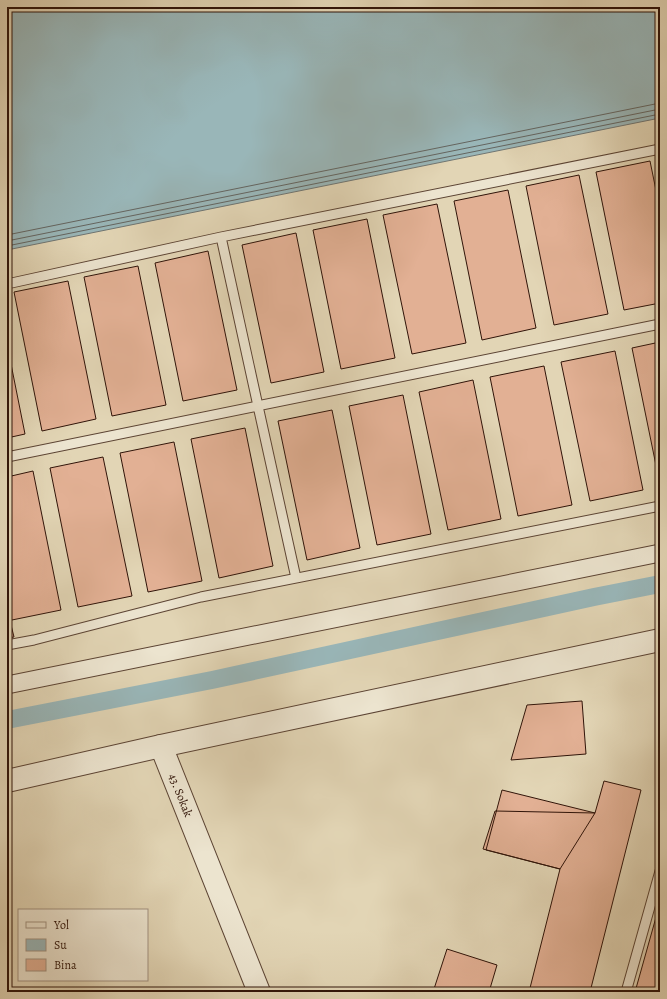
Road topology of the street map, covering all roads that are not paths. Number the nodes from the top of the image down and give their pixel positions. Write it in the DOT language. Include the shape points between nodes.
graph roads {
  1 [pos="660,149"];
  2 [pos="221,236"];
  3 [pos="7,284"];
  4 [pos="660,324"];
  5 [pos="258,406"];
  6 [pos="7,457"];
  7 [pos="660,506"];
  8 [pos="660,553"];
  9 [pos="296,578"];
  10 [pos="660,640"];
  11 [pos="7,645"];
  12 [pos="7,685"];
  13 [pos="161,746"];
  14 [pos="7,781"];
  15 [pos="660,871"];
  16 [pos="258,992"];
  17 [pos="626,992"];
  1 -- 2 [label="lane"];
  2 -- 3 [label="lane"];
  2 -- 5 [label="lane"];
  4 -- 5 [label="lane"];
  5 -- 6 [label="lane"];
  5 -- 9 [label="lane"];
  7 -- 9 [label="lane"];
  8 -- 12 [label="street"];
  9 -- 11 [label="lane" via="201,597"];
  10 -- 13 [label="street"];
  13 -- 14 [label="street"];
  13 -- 16 [label="street, 43. Sokak"];
  15 -- 17 [label="lane"];
}
